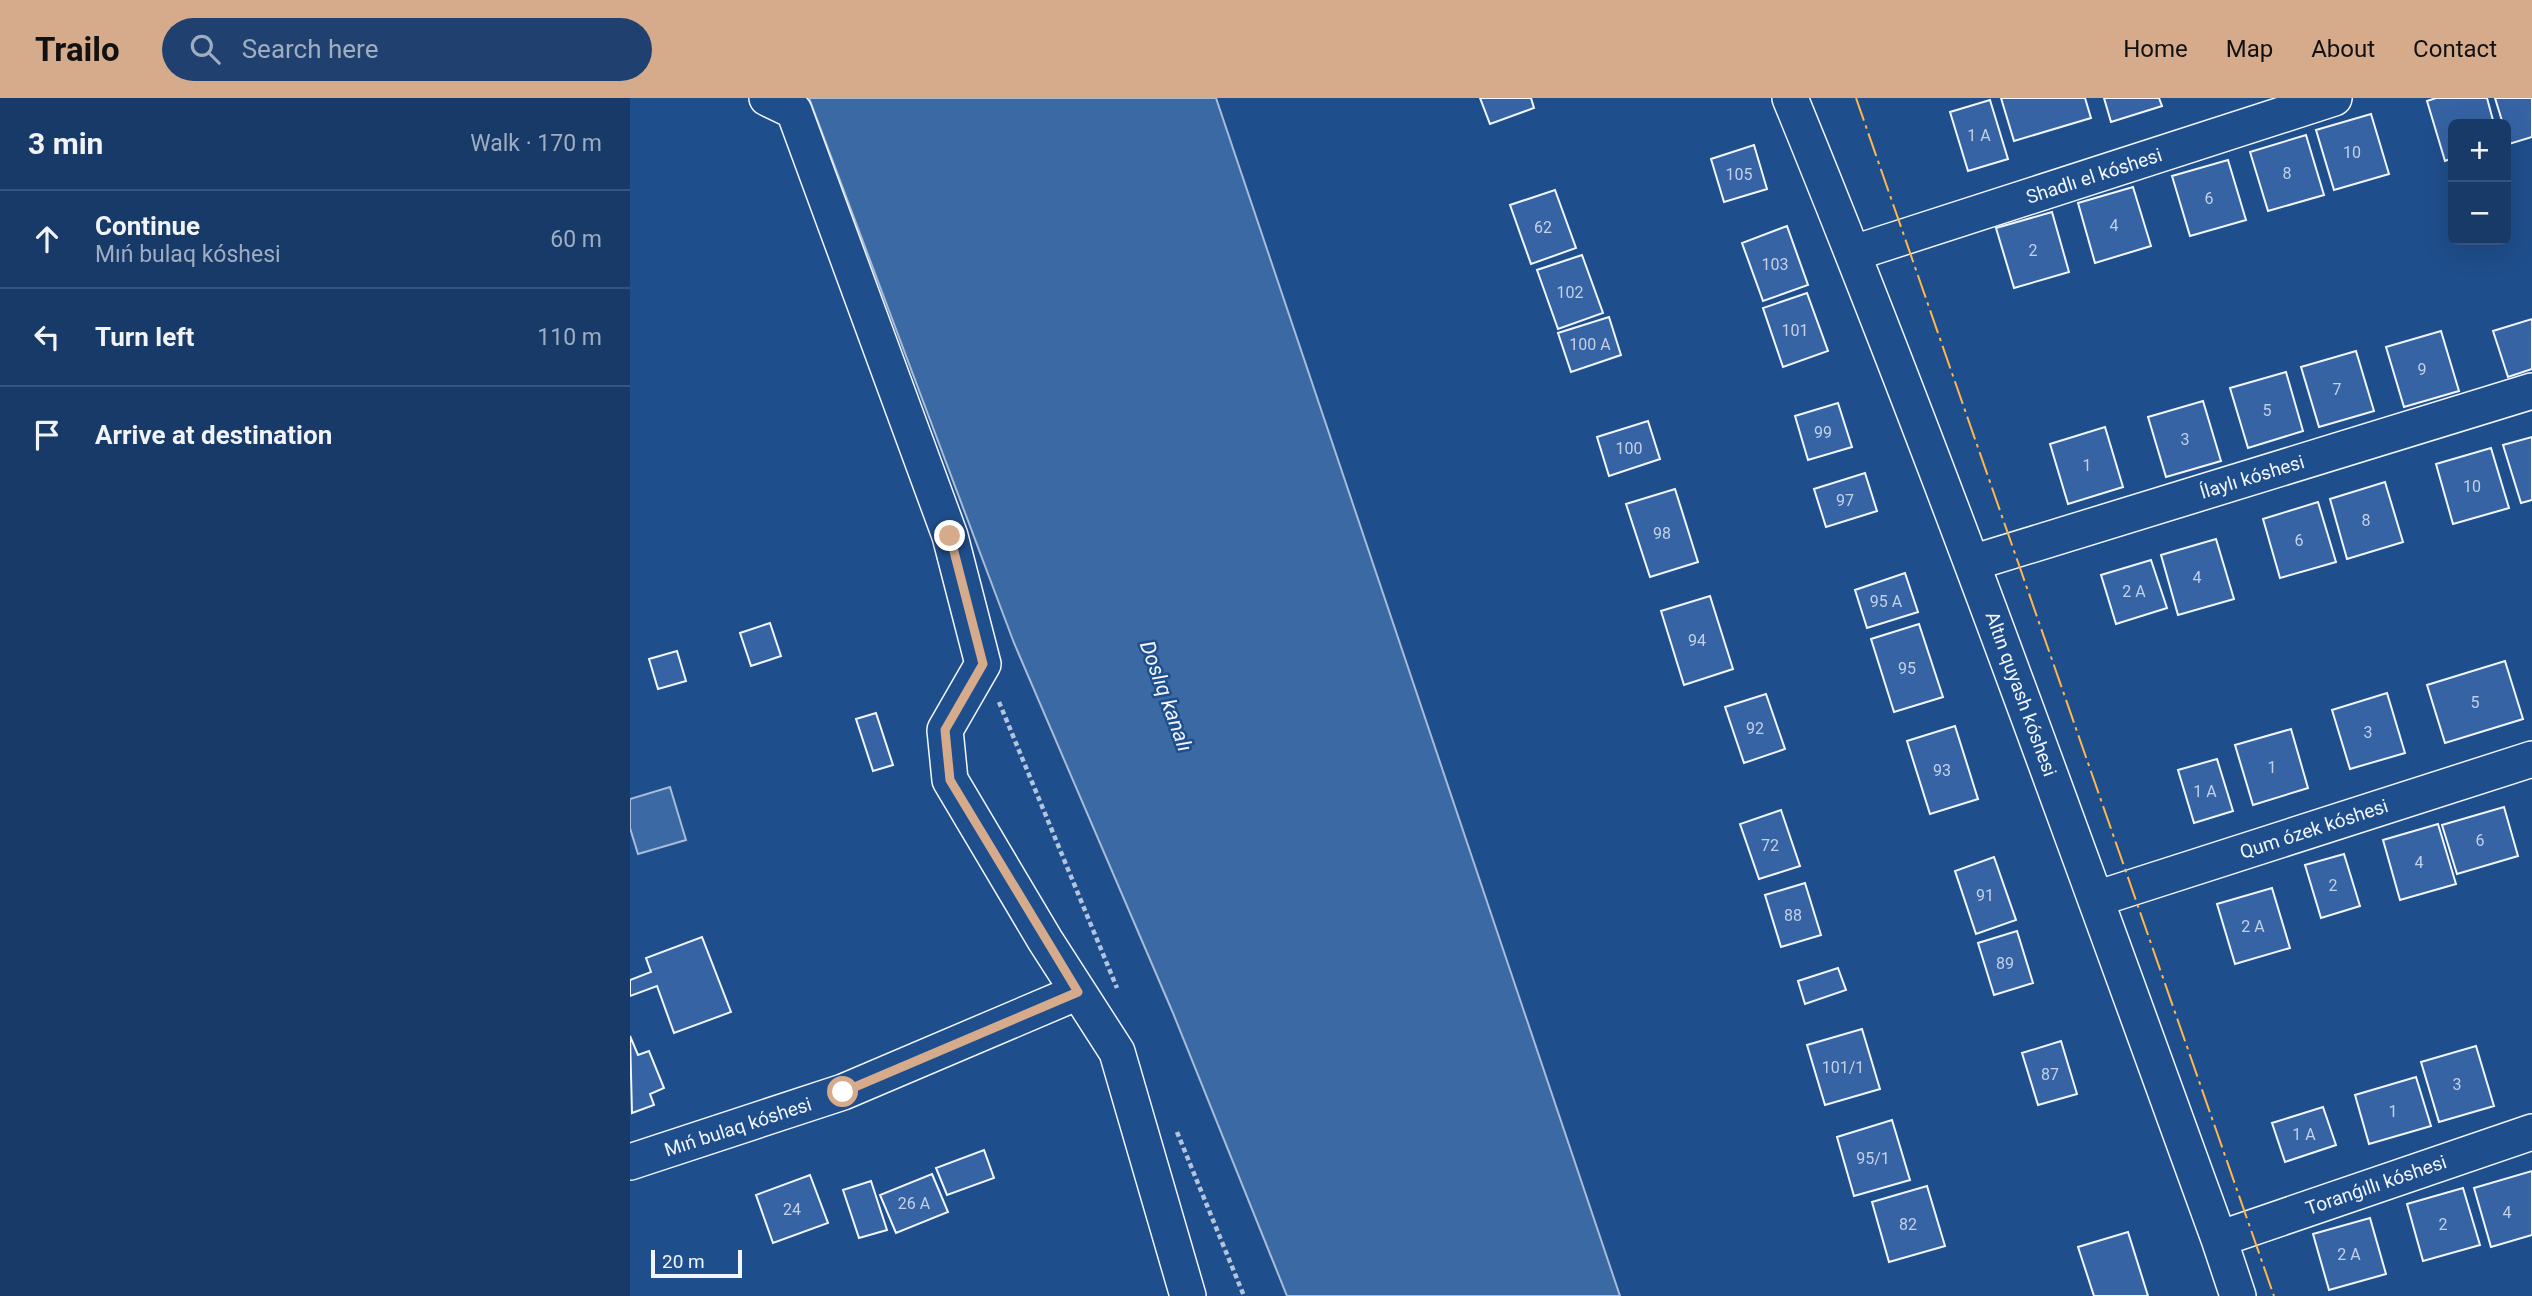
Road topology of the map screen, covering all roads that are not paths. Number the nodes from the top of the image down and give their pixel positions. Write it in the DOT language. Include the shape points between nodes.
graph roads {
  1 [pos="767,98"];
  2 [pos="1790,98"];
  3 [pos="2334,98"];
  4 [pos="1854,253"];
  5 [pos="2532,391"];
  6 [pos="1972,563"];
  7 [pos="2532,759"];
  8 [pos="2096,899"];
  9 [pos="1078,992"];
  10 [pos="2532,1132"];
  11 [pos="630,1162"];
  12 [pos="2219,1239"];
  13 [pos="1188,1296"];
  14 [pos="2238,1296"];
  1 -- 9 [label="street" via="794,111 950,536 983,664 945,730 950,780"];
  2 -- 4 [label="street, Altın quyash kóshesi"];
  3 -- 4 [label="street, Shadlı el kóshesi"];
  4 -- 6 [label="street, Altın quyash kóshesi"];
  5 -- 6 [label="street, Ílaylı kóshesi"];
  6 -- 8 [label="street, Altın quyash kóshesi"];
  7 -- 8 [label="street, Qum ózek kóshesi"];
  8 -- 12 [label="street, Altın quyash kóshesi"];
  9 -- 11 [label="street, Mıń bulaq kóshesi" via="843,1092"];
  9 -- 13 [label="street" via="1117,1052"];
  10 -- 12 [label="street, Toranǵıllı kóshesi"];
  12 -- 14 [label="street, Altın quyash kóshesi"];
}
